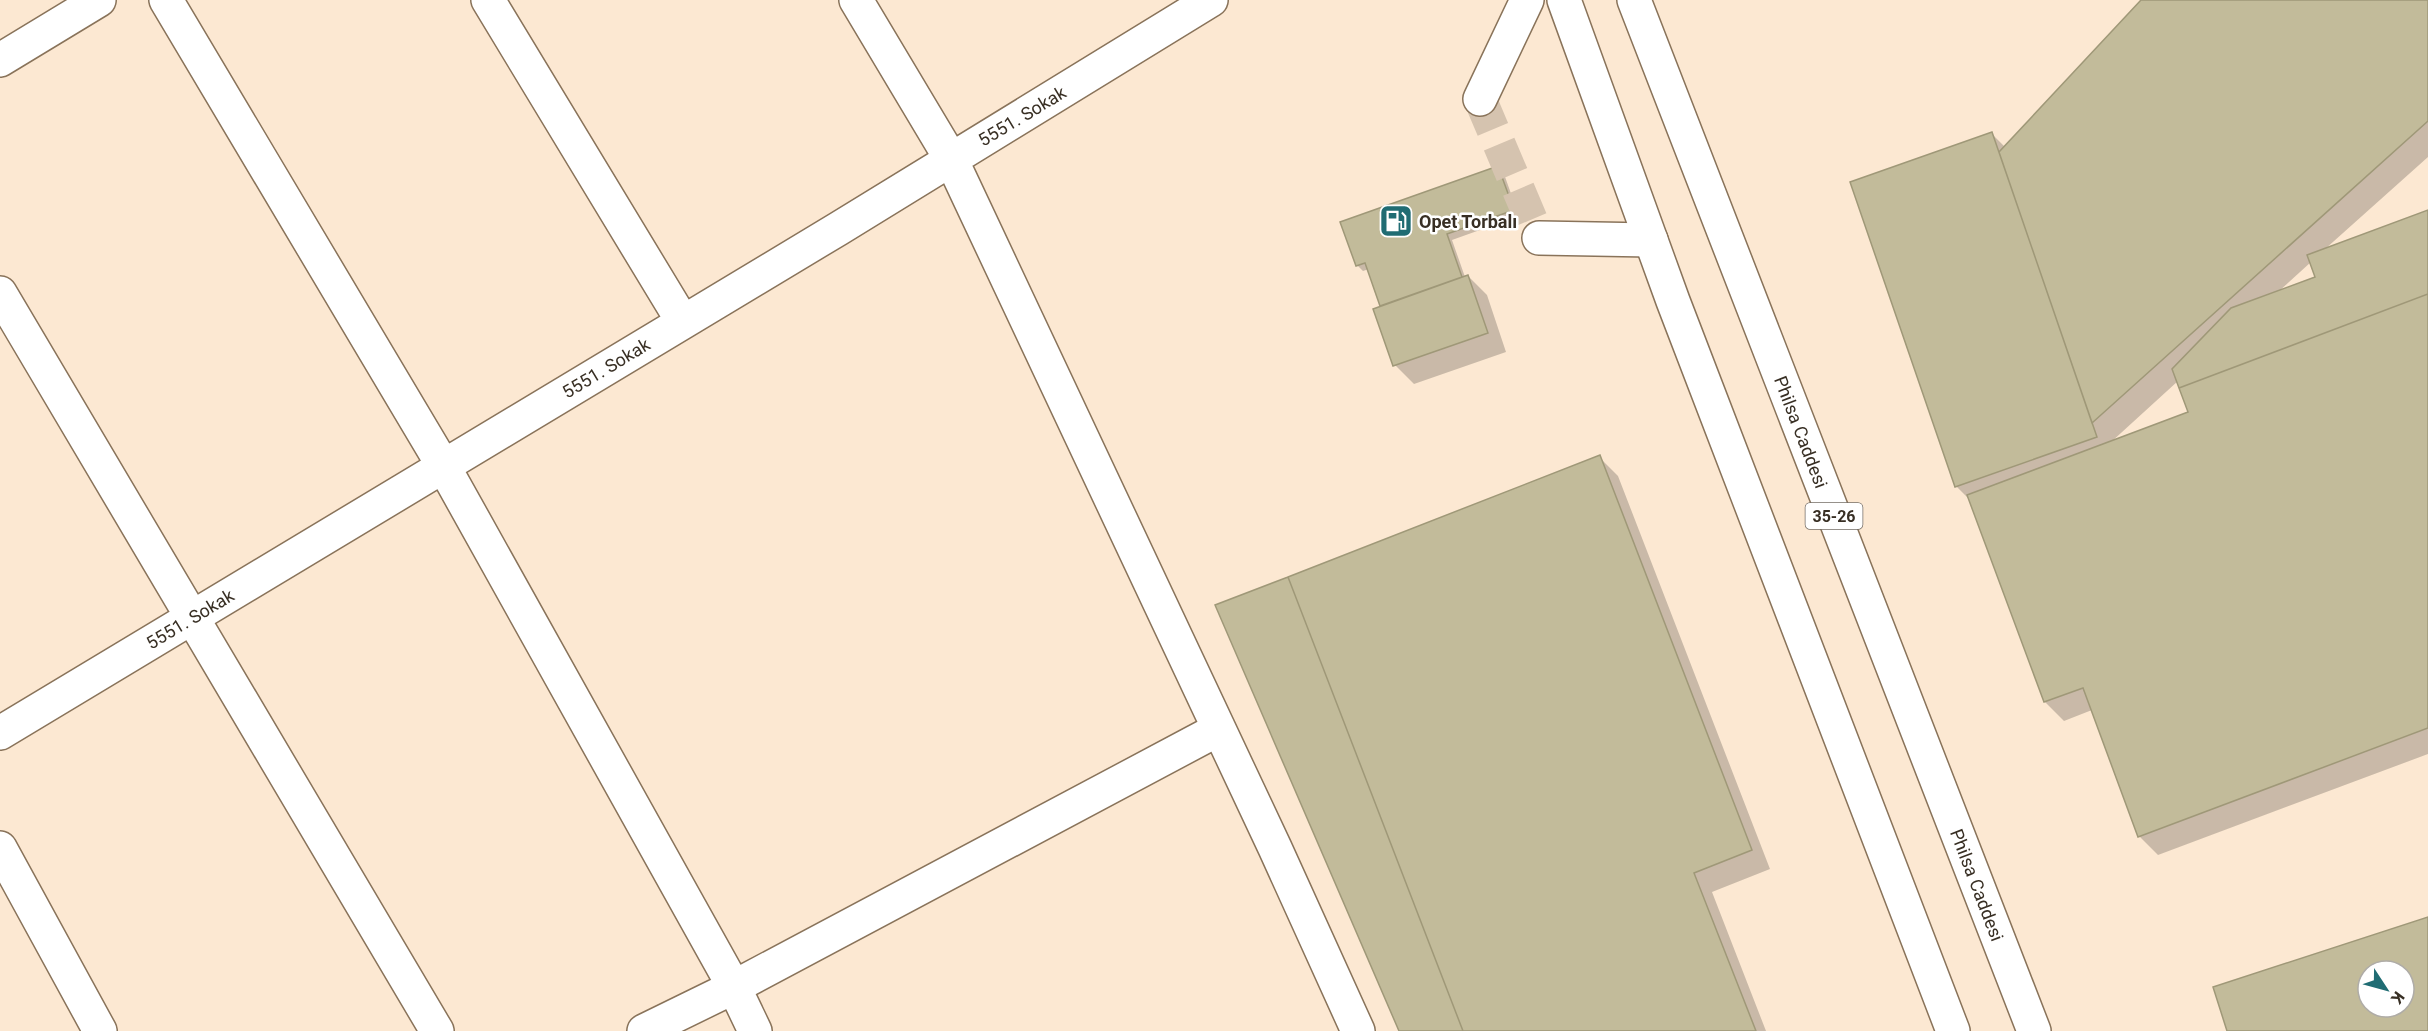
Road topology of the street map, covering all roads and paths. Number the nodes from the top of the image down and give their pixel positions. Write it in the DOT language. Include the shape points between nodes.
graph roads {
  1 [pos="99,0"];
  2 [pos="166,0"];
  3 [pos="488,0"];
  4 [pos="856,0"];
  5 [pos="1211,0"];
  6 [pos="1527,0"];
  7 [pos="1564,0"];
  8 [pos="1634,0"];
  9 [pos="0,60"];
  10 [pos="1480,99"];
  11 [pos="951,159"];
  12 [pos="1539,238"];
  13 [pos="1651,240"];
  14 [pos="0,293"];
  15 [pos="683,322"];
  16 [pos="444,466"];
  17 [pos="192,617"];
  18 [pos="1219,729"];
  19 [pos="0,733"];
  20 [pos="0,848"];
  21 [pos="734,987"];
  22 [pos="100,1031"];
  23 [pos="437,1031"];
  24 [pos="644,1031"];
  25 [pos="755,1031"];
  26 [pos="1358,1031"];
  27 [pos="1953,1031"];
  28 [pos="2034,1031"];
  1 -- 9 [label="street"];
  2 -- 16 [label="street"];
  3 -- 15 [label="street"];
  4 -- 11 [label="street"];
  5 -- 11 [label="street, 5551. Sokak"];
  6 -- 10 [label="street"];
  7 -- 13 [label="street"];
  8 -- 28 [label="street, Philsa Caddesi / 35-26"];
  11 -- 15 [label="street, 5551. Sokak"];
  11 -- 18 [label="street"];
  12 -- 13 [label="street"];
  13 -- 27 [label="street"];
  14 -- 17 [label="street"];
  15 -- 16 [label="street, 5551. Sokak"];
  16 -- 17 [label="street, 5551. Sokak"];
  16 -- 21 [label="street"];
  17 -- 19 [label="street, 5551. Sokak"];
  17 -- 23 [label="street"];
  18 -- 21 [label="street"];
  18 -- 26 [label="street"];
  20 -- 22 [label="street"];
  21 -- 24 [label="street"];
  21 -- 25 [label="street"];
}
